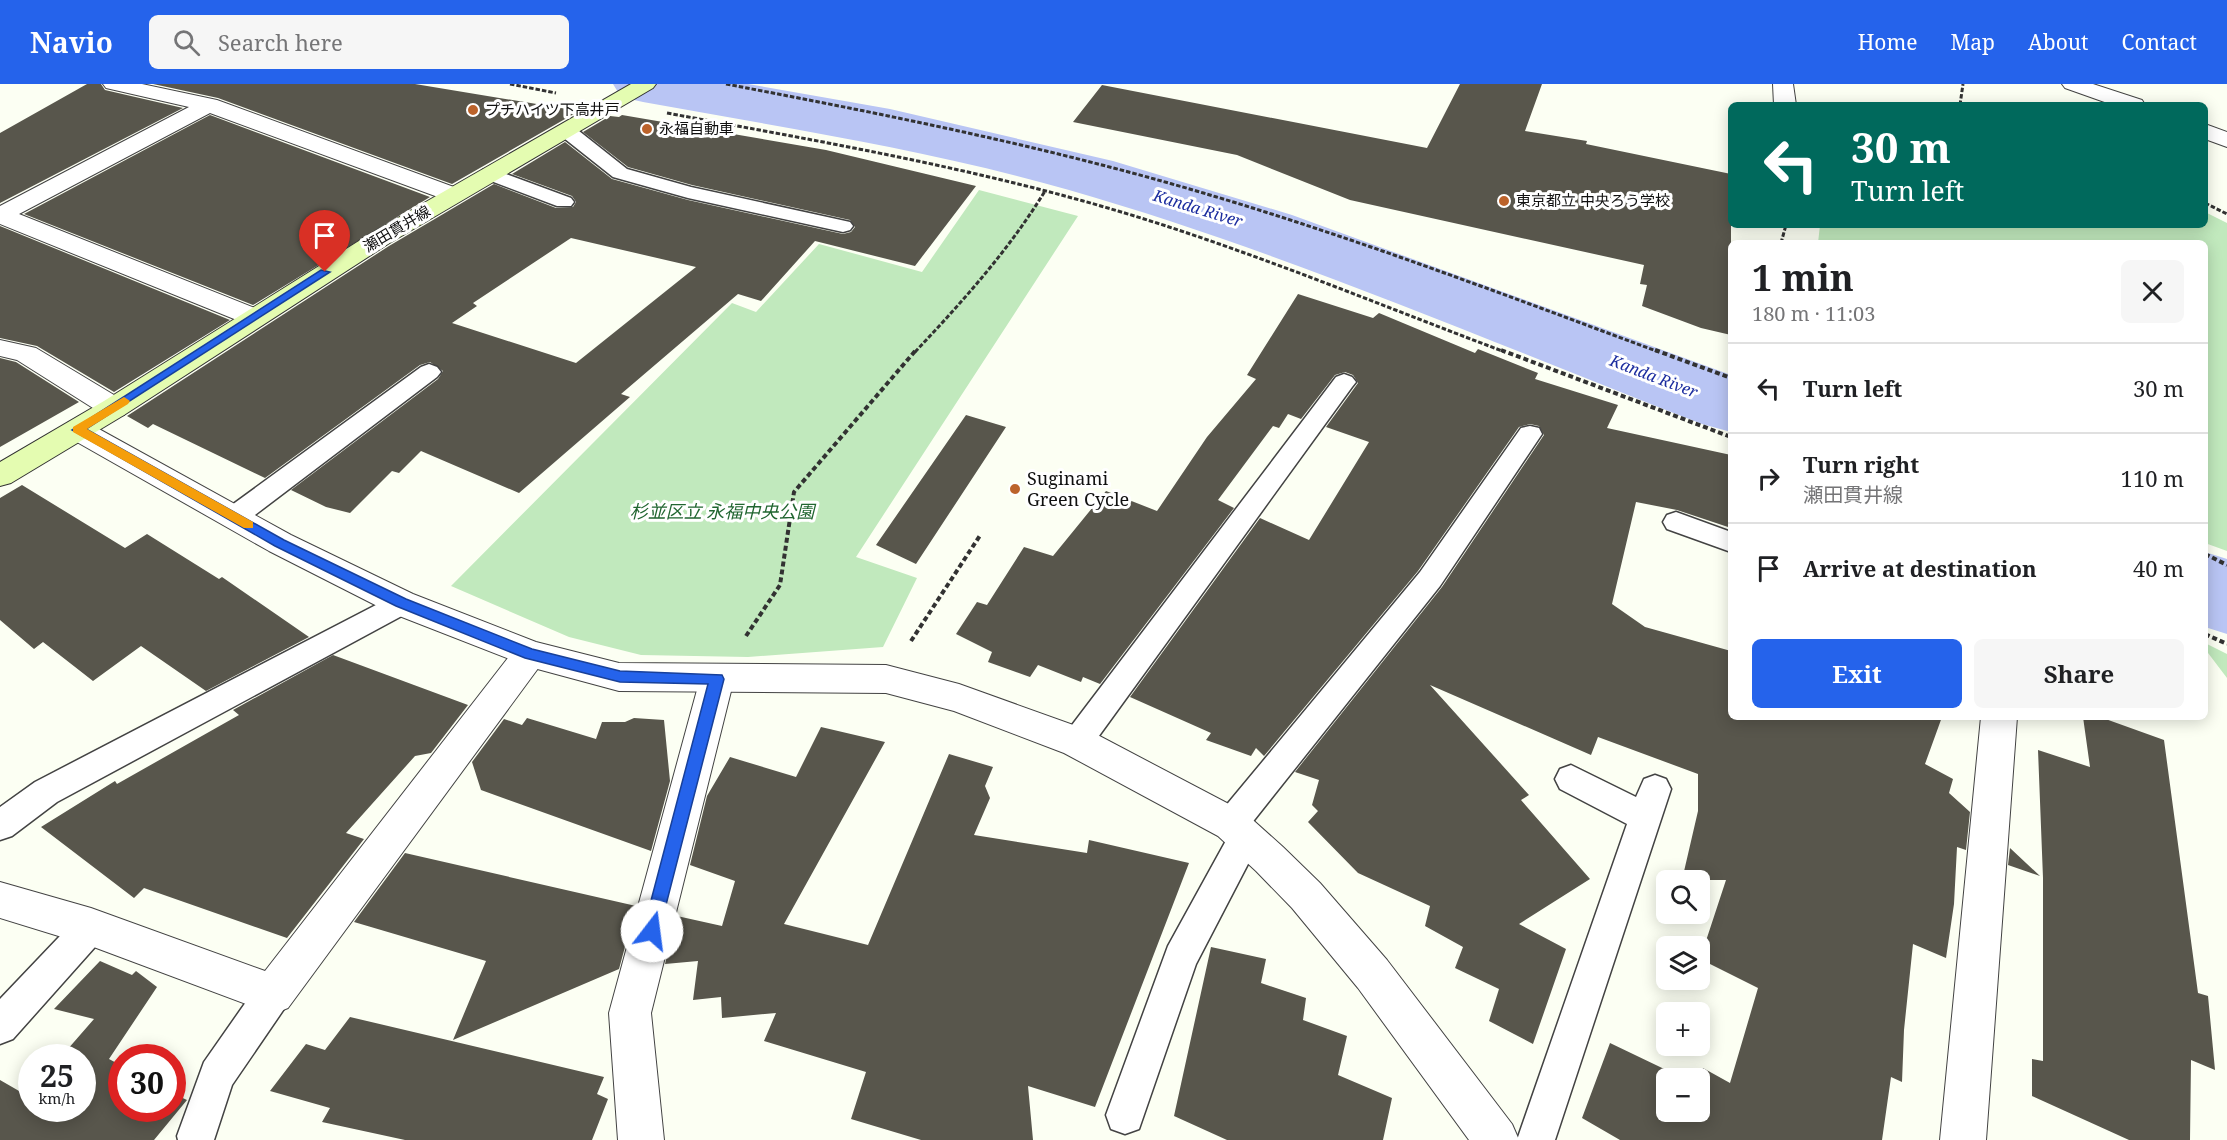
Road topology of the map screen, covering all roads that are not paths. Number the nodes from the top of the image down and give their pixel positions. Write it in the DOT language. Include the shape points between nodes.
graph roads {
  1 [pos="113,84"];
  2 [pos="646,84"];
  3 [pos="1783,84"];
  4 [pos="2072,84"];
  5 [pos="1785,102"];
  6 [pos="2125,102"];
  7 [pos="209,105"];
  8 [pos="567,132"];
  9 [pos="2208,132"];
  10 [pos="2227,140"];
  11 [pos="490,174"];
  12 [pos="454,195"];
  13 [pos="564,202"];
  14 [pos="0,215"];
  15 [pos="843,226"];
  16 [pos="253,317"];
  17 [pos="0,348"];
  18 [pos="429,372"];
  19 [pos="1344,382"];
  20 [pos="114,408"];
  21 [pos="78,430"];
  22 [pos="1530,434"];
  23 [pos="0,477"];
  24 [pos="234,517"];
  25 [pos="1676,522"];
  26 [pos="1728,541"];
  27 [pos="401,603"];
  28 [pos="530,654"];
  29 [pos="717,679"];
  30 [pos="1999,720"];
  31 [pos="1077,742"];
  32 [pos="1571,779"];
  33 [pos="0,826"];
  34 [pos="1238,831"];
  35 [pos="0,900"];
  36 [pos="91,927"];
  37 [pos="273,994"];
  38 [pos="0,1026"];
  39 [pos="1125,1115"];
  40 [pos="196,1136"];
  41 [pos="641,1140"];
  42 [pos="1496,1140"];
  43 [pos="1536,1140"];
  44 [pos="1963,1140"];
  1 -- 7 [label="street"];
  2 -- 8 [label="main road, 瀬田貫井線"];
  3 -- 5 [label="street"];
  4 -- 6 [label="street"];
  7 -- 12 [label="street"];
  7 -- 14 [label="street"];
  8 -- 11 [label="main road, 瀬田貫井線"];
  8 -- 15 [label="lane" via="620,173"];
  9 -- 10 [label="street"];
  11 -- 12 [label="main road, 瀬田貫井線"];
  11 -- 13 [label="lane"];
  12 -- 16 [label="main road, 瀬田貫井線"];
  14 -- 16 [label="street"];
  16 -- 20 [label="main road, 瀬田貫井線"];
  17 -- 20 [label="street" via="26,354"];
  18 -- 24 [label="lane"];
  19 -- 31 [label="lane"];
  20 -- 21 [label="main road, 瀬田貫井線"];
  21 -- 23 [label="main road, 瀬田貫井線"];
  21 -- 24 [label="street"];
  22 -- 34 [label="lane" via="1430,579"];
  24 -- 27 [label="street"];
  25 -- 26 [label="lane"];
  27 -- 28 [label="street"];
  27 -- 33 [label="lane" via="46,792"];
  28 -- 29 [label="street" via="620,677"];
  28 -- 37 [label="street"];
  29 -- 31 [label="street" via="886,679 959,698"];
  29 -- 41 [label="street" via="630,1013"];
  30 -- 44 [label="street"];
  31 -- 34 [label="street"];
  32 -- 43 [label="lane" via="1650,803"];
  34 -- 39 [label="lane" via="1180,958"];
  34 -- 42 [label="street" via="1308,897 1392,996"];
  35 -- 36 [label="street"];
  36 -- 37 [label="street"];
  36 -- 38 [label="lane"];
  37 -- 40 [label="lane" via="217,1075"];
}
